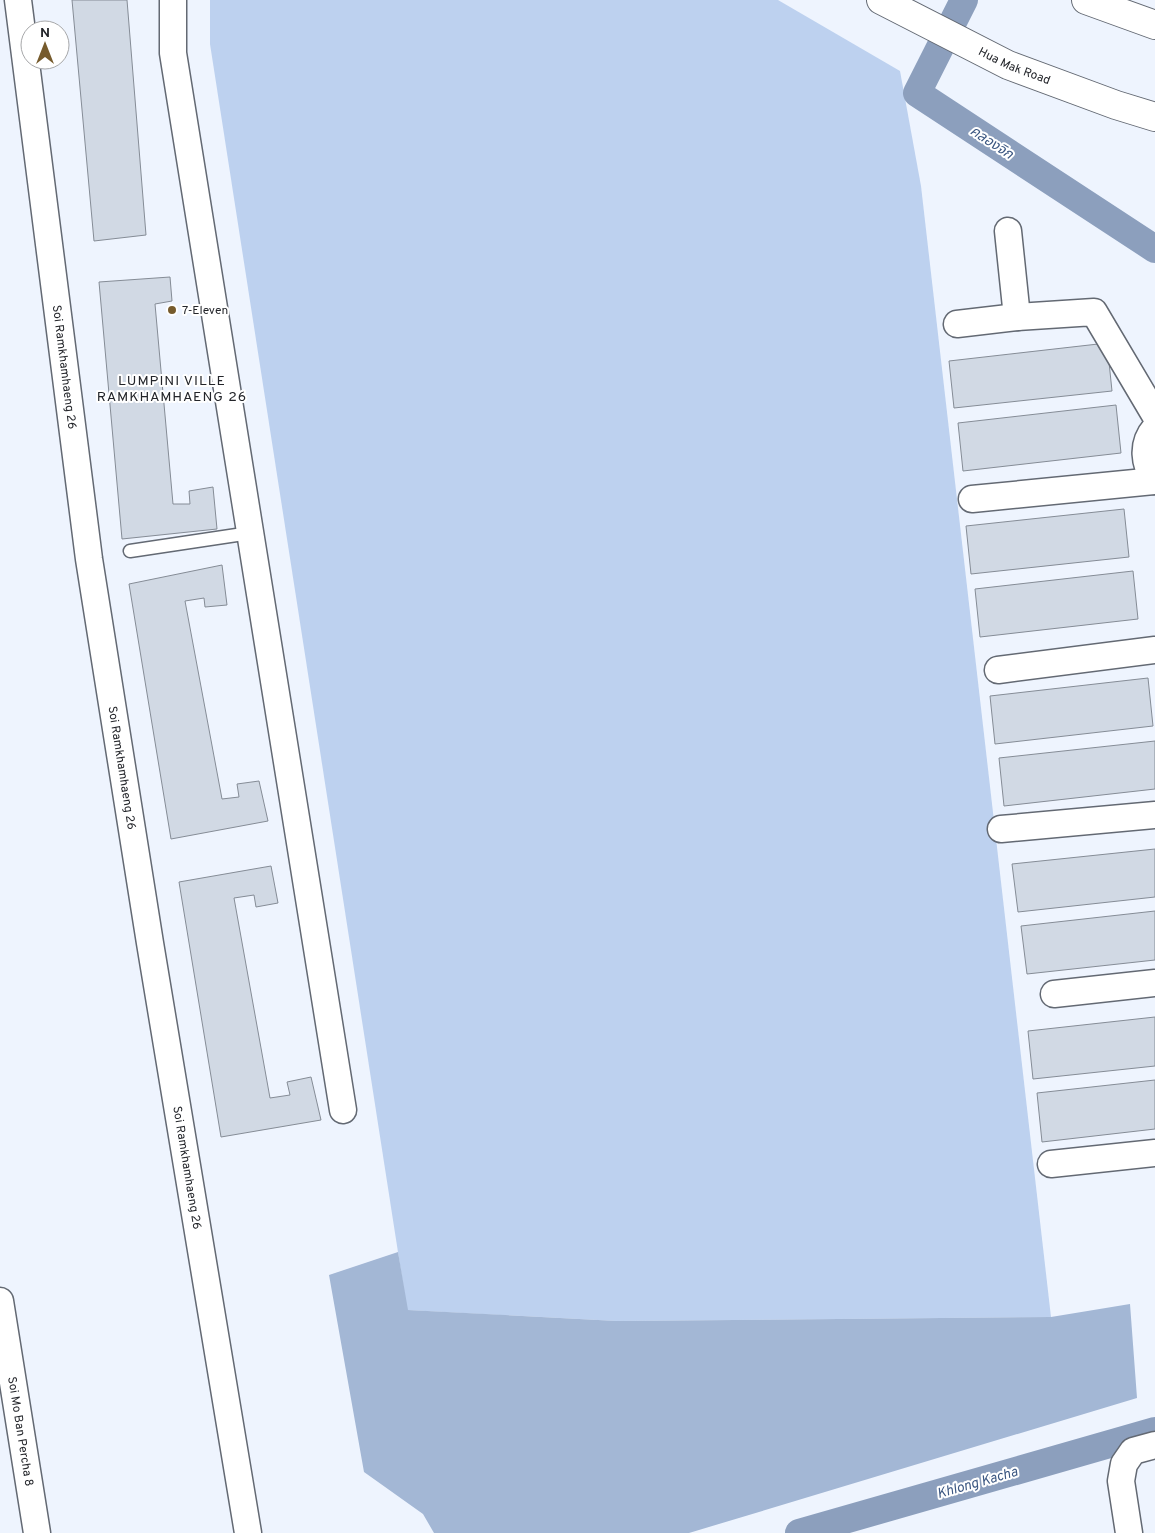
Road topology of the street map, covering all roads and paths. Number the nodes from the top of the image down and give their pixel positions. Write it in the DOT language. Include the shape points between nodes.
graph roads {
  1 [pos="18,0"];
  2 [pos="173,0"];
  3 [pos="881,0"];
  4 [pos="1086,0"];
  5 [pos="1155,25"];
  6 [pos="1155,117"];
  7 [pos="1008,231"];
  8 [pos="1017,317"];
  9 [pos="957,324"];
  10 [pos="1155,415"];
  11 [pos="1155,428"];
  12 [pos="1155,481"];
  13 [pos="972,499"];
  14 [pos="250,533"];
  15 [pos="130,551"];
  16 [pos="1155,650"];
  17 [pos="998,670"];
  18 [pos="1155,815"];
  19 [pos="1001,830"];
  20 [pos="1155,982"];
  21 [pos="1054,994"];
  22 [pos="343,1110"];
  23 [pos="1155,1153"];
  24 [pos="1051,1164"];
  25 [pos="0,1301"];
  26 [pos="1155,1445"];
  27 [pos="37,1533"];
  28 [pos="248,1533"];
  29 [pos="1129,1533"];
  1 -- 28 [label="street, Soi Ramkhamhaeng 26" via="89,559"];
  2 -- 14 [label="street" via="174,53"];
  3 -- 6 [label="main road, Hua Mak Road" via="1008,64"];
  4 -- 5 [label="main road"];
  7 -- 8 [label="street"];
  8 -- 9 [label="street"];
  8 -- 10 [label="street" via="1094,312"];
  11 -- 12 [label="street" via="1146,444 1145,457"];
  12 -- 13 [label="street"];
  14 -- 15 [label="lane"];
  14 -- 22 [label="street"];
  16 -- 17 [label="street"];
  18 -- 19 [label="street"];
  20 -- 21 [label="street"];
  23 -- 24 [label="street"];
  25 -- 27 [label="street, Soi Mo Ban Percha 8"];
  26 -- 29 [label="street" via="1133,1450 1124,1464 1121,1481"];
}
